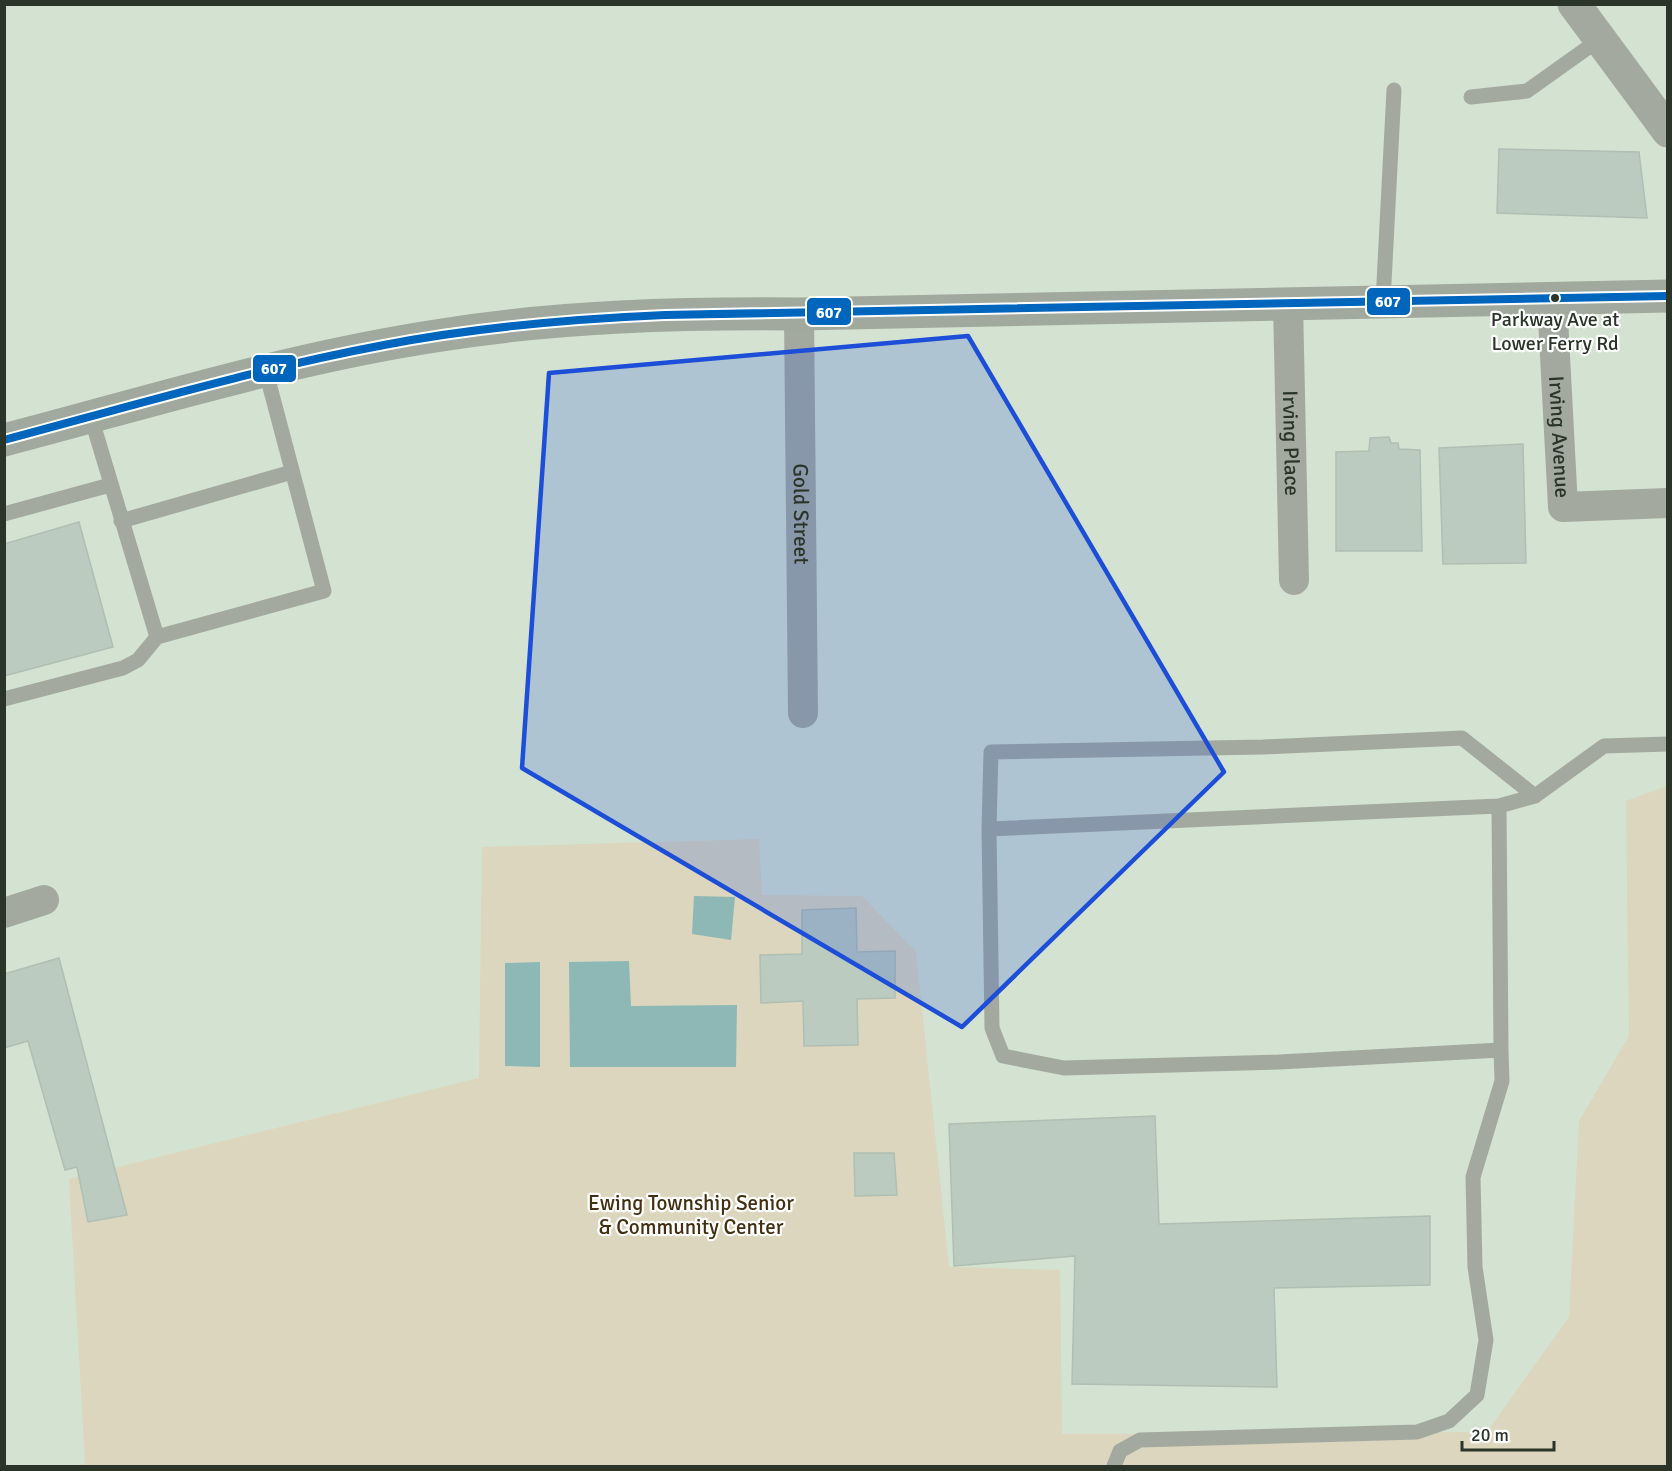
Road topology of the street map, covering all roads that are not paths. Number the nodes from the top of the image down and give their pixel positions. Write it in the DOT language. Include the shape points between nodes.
graph roads {
  1 [pos="1574,4"];
  2 [pos="1600,39"];
  3 [pos="1394,90"];
  4 [pos="1471,97"];
  5 [pos="1668,130"];
  6 [pos="1668,296"];
  7 [pos="1552,299"];
  8 [pos="1383,302"];
  9 [pos="1288,303"];
  10 [pos="800,314"];
  11 [pos="266,372"];
  12 [pos="91,417"];
  13 [pos="4,440"];
  14 [pos="292,472"];
  15 [pos="110,485"];
  16 [pos="1668,503"];
  17 [pos="4,514"];
  18 [pos="121,521"];
  19 [pos="1294,580"];
  20 [pos="157,637"];
  21 [pos="4,699"];
  22 [pos="803,713"];
  23 [pos="1668,744"];
  24 [pos="1535,796"];
  25 [pos="1499,806"];
  26 [pos="989,829"];
  27 [pos="44,900"];
  28 [pos="4,913"];
  29 [pos="1501,1050"];
  30 [pos="1114,1467"];
  1 -- 2 [label="street"];
  2 -- 4 [label="lane" via="1527,91"];
  2 -- 5 [label="street"];
  3 -- 8 [label="lane"];
  6 -- 7 [label="main road"];
  7 -- 8 [label="main road"];
  7 -- 16 [label="street, Irving Avenue" via="1563,507"];
  8 -- 9 [label="main road"];
  9 -- 10 [label="main road"];
  9 -- 19 [label="street, Irving Place"];
  10 -- 11 [label="main road" via="688,313 564,320 442,335"];
  10 -- 22 [label="street, Gold Street"];
  11 -- 12 [label="main road"];
  11 -- 14 [label="lane"];
  12 -- 13 [label="main road"];
  12 -- 15 [label="lane"];
  14 -- 18 [label="lane"];
  14 -- 20 [label="lane" via="324,591"];
  15 -- 17 [label="lane"];
  15 -- 18 [label="lane"];
  18 -- 20 [label="lane"];
  20 -- 21 [label="lane" via="138,660 123,668"];
  23 -- 24 [label="lane" via="1604,746"];
  24 -- 25 [label="lane"];
  24 -- 26 [label="lane" via="1461,738 1263,747 991,752"];
  25 -- 26 [label="lane"];
  25 -- 29 [label="lane"];
  26 -- 29 [label="lane" via="992,1028 1003,1056 1064,1068"];
  27 -- 28 [label="street"];
  29 -- 30 [label="lane" via="1502,1081 1473,1177 1475,1267 1486,1340 1478,1395 1449,1421 1417,1432 1140,1440 1120,1451"];
}
